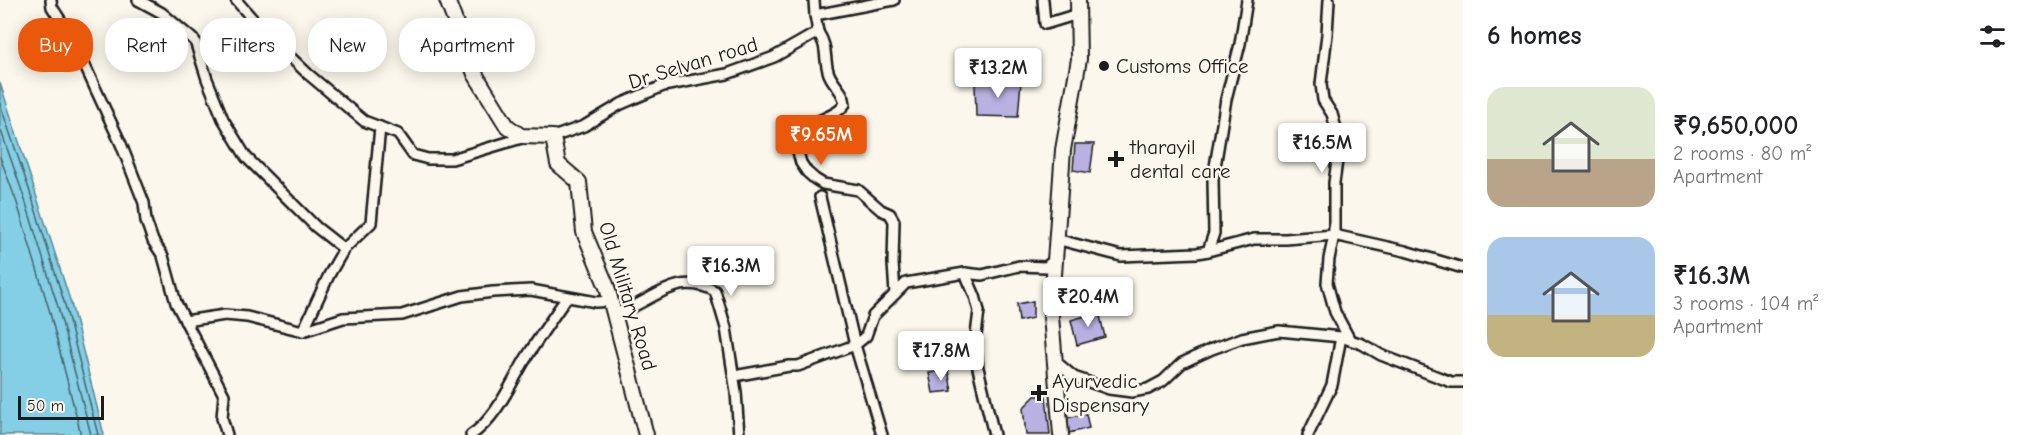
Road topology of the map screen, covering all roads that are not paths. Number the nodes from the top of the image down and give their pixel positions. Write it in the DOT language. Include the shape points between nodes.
graph roads {
  1 [pos="51,0"];
  2 [pos="138,0"];
  3 [pos="236,0"];
  4 [pos="447,0"];
  5 [pos="814,0"];
  6 [pos="894,0"];
  7 [pos="1044,0"];
  8 [pos="1247,0"];
  9 [pos="1329,0"];
  10 [pos="1078,7"];
  11 [pos="814,15"];
  12 [pos="818,32"];
  13 [pos="380,127"];
  14 [pos="525,136"];
  15 [pos="553,137"];
  16 [pos="820,197"];
  17 [pos="1334,235"];
  18 [pos="1056,241"];
  19 [pos="344,249"];
  20 [pos="1208,251"];
  21 [pos="1463,268"];
  22 [pos="965,273"];
  23 [pos="895,294"];
  24 [pos="567,297"];
  25 [pos="613,308"];
  26 [pos="185,321"];
  27 [pos="303,331"];
  28 [pos="1346,338"];
  29 [pos="855,345"];
  30 [pos="1055,361"];
  31 [pos="734,376"];
  32 [pos="1463,382"];
  33 [pos="227,435"];
  34 [pos="471,435"];
  35 [pos="646,435"];
  36 [pos="739,435"];
  37 [pos="882,435"];
  38 [pos="994,435"];
  39 [pos="1061,435"];
  40 [pos="1308,435"];
  1 -- 26 [label="street" via="74,40 121,144"];
  2 -- 19 [label="street" via="162,13 195,41 223,119 246,157 316,227"];
  3 -- 13 [label="street" via="308,74 364,121"];
  4 -- 14 [label="main road" via="475,74 507,126"];
  5 -- 11 [label="street"];
  6 -- 11 [label="street"];
  7 -- 10 [label="street" via="1045,24"];
  8 -- 20 [label="street" via="1213,179 1214,233"];
  9 -- 17 [label="street" via="1321,84 1323,100 1337,132"];
  10 -- 18 [label="main road" via="1079,59 1062,150"];
  11 -- 12 [label="street"];
  12 -- 15 [label="street, Dr Selvan road" via="774,57 727,74 663,86 584,126"];
  12 -- 23 [label="street" via="825,42 830,76 844,95 845,104 840,111 800,132 795,141 801,163 823,184 858,190 890,214 894,221"];
  13 -- 14 [label="street" via="398,134 413,155 428,159 452,159"];
  13 -- 19 [label="street" via="371,223"];
  14 -- 15 [label="main road"];
  15 -- 25 [label="main road, Old Military Road" via="558,164 579,182 584,232"];
  16 -- 29 [label="street"];
  17 -- 20 [label="street" via="1254,239"];
  17 -- 21 [label="street"];
  17 -- 28 [label="street" via="1327,283"];
  18 -- 20 [label="street" via="1120,256"];
  18 -- 22 [label="street" via="1053,261 1046,267 1019,266 982,275"];
  18 -- 30 [label="main road" via="1051,316"];
  19 -- 27 [label="street"];
  22 -- 23 [label="street" via="906,283"];
  22 -- 38 [label="street" via="980,311 975,344"];
  23 -- 29 [label="street" via="873,316 866,336"];
  24 -- 25 [label="street"];
  24 -- 27 [label="street" via="531,290 493,292 462,296 402,315 344,318"];
  24 -- 34 [label="street" via="493,414"];
  25 -- 31 [label="street" via="627,310 683,283 715,291"];
  25 -- 35 [label="main road, Old Military Road"];
  26 -- 27 [label="street" via="225,315"];
  26 -- 33 [label="street" via="224,395 222,418"];
  28 -- 30 [label="street" via="1279,331 1242,338 1182,363 1148,389 1132,392 1074,377"];
  28 -- 32 [label="street" via="1451,382"];
  28 -- 40 [label="street" via="1332,385"];
  29 -- 31 [label="street" via="798,366"];
  29 -- 37 [label="street"];
  30 -- 39 [label="main road"];
  31 -- 36 [label="street"];
}
